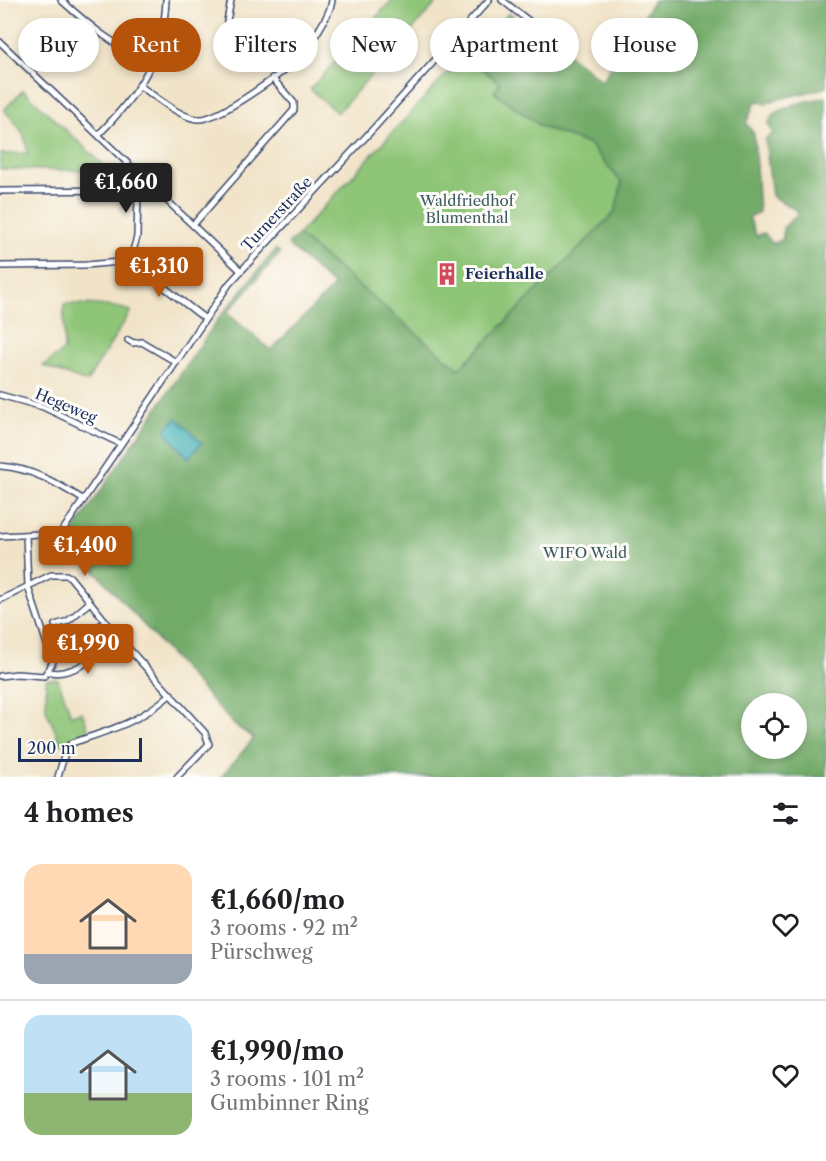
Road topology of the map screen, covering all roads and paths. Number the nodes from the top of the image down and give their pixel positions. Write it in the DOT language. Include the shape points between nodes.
graph roads {
  1 [pos="61,0"];
  2 [pos="166,0"];
  3 [pos="231,0"];
  4 [pos="332,0"];
  5 [pos="489,0"];
  6 [pos="502,0"];
  7 [pos="164,18"];
  8 [pos="227,18"];
  9 [pos="525,18"];
  10 [pos="0,42"];
  11 [pos="111,42"];
  12 [pos="147,72"];
  13 [pos="272,78"];
  14 [pos="140,86"];
  15 [pos="98,135"];
  16 [pos="145,180"];
  17 [pos="138,190"];
  18 [pos="0,191"];
  19 [pos="193,225"];
  20 [pos="130,261"];
  21 [pos="0,266"];
  22 [pos="240,270"];
  23 [pos="204,318"];
  24 [pos="128,340"];
  25 [pos="176,362"];
  26 [pos="0,395"];
  27 [pos="121,444"];
  28 [pos="0,466"];
  29 [pos="84,500"];
  30 [pos="26,535"];
  31 [pos="0,536"];
  32 [pos="28,587"];
  33 [pos="0,600"];
  34 [pos="90,602"];
  35 [pos="106,621"];
  36 [pos="55,625"];
  37 [pos="120,639"];
  38 [pos="62,647"];
  39 [pos="48,671"];
  40 [pos="0,676"];
  41 [pos="171,694"];
  42 [pos="58,777"];
  43 [pos="177,777"];
  1 -- 11 [label="street"];
  2 -- 7 [label="street"];
  3 -- 8 [label="street"];
  4 -- 13 [label="street" via="304,51"];
  5 -- 22 [label="street, Turnerstraße"];
  6 -- 9 [label="street"];
  10 -- 15 [label="street"];
  12 -- 14 [label="street"];
  13 -- 14 [label="street" via="221,113 201,120 185,116"];
  13 -- 19 [label="street" via="294,103 294,110"];
  14 -- 15 [label="street"];
  15 -- 16 [label="street"];
  16 -- 17 [label="street"];
  16 -- 19 [label="street"];
  17 -- 18 [label="street"];
  17 -- 20 [label="street" via="138,227"];
  19 -- 22 [label="street"];
  20 -- 21 [label="street"];
  20 -- 23 [label="street"];
  22 -- 23 [label="street, Turnerstraße"];
  23 -- 25 [label="street, Turnerstraße"];
  24 -- 25 [label="street" via="142,342"];
  25 -- 27 [label="street, Turnerstraße"];
  26 -- 27 [label="street, Hegeweg" via="43,407"];
  27 -- 29 [label="street, Turnerstraße"];
  28 -- 29 [label="street" via="30,471"];
  29 -- 30 [label="street, Turnerstraße" via="61,533"];
  30 -- 31 [label="street, Turnerstraße"];
  30 -- 32 [label="street"];
  32 -- 33 [label="street"];
  32 -- 34 [label="street" via="51,575 66,575"];
  32 -- 39 [label="street" via="52,659"];
  34 -- 35 [label="street"];
  34 -- 36 [label="street" via="69,621"];
  35 -- 37 [label="street"];
  35 -- 38 [label="street" via="77,642"];
  37 -- 39 [label="street" via="79,666 57,673"];
  37 -- 41 [label="street"];
  39 -- 40 [label="street" via="44,675"];
  41 -- 42 [label="street" via="150,712 127,724 72,743 66,749"];
  41 -- 43 [label="street" via="205,733 209,744"];
}
